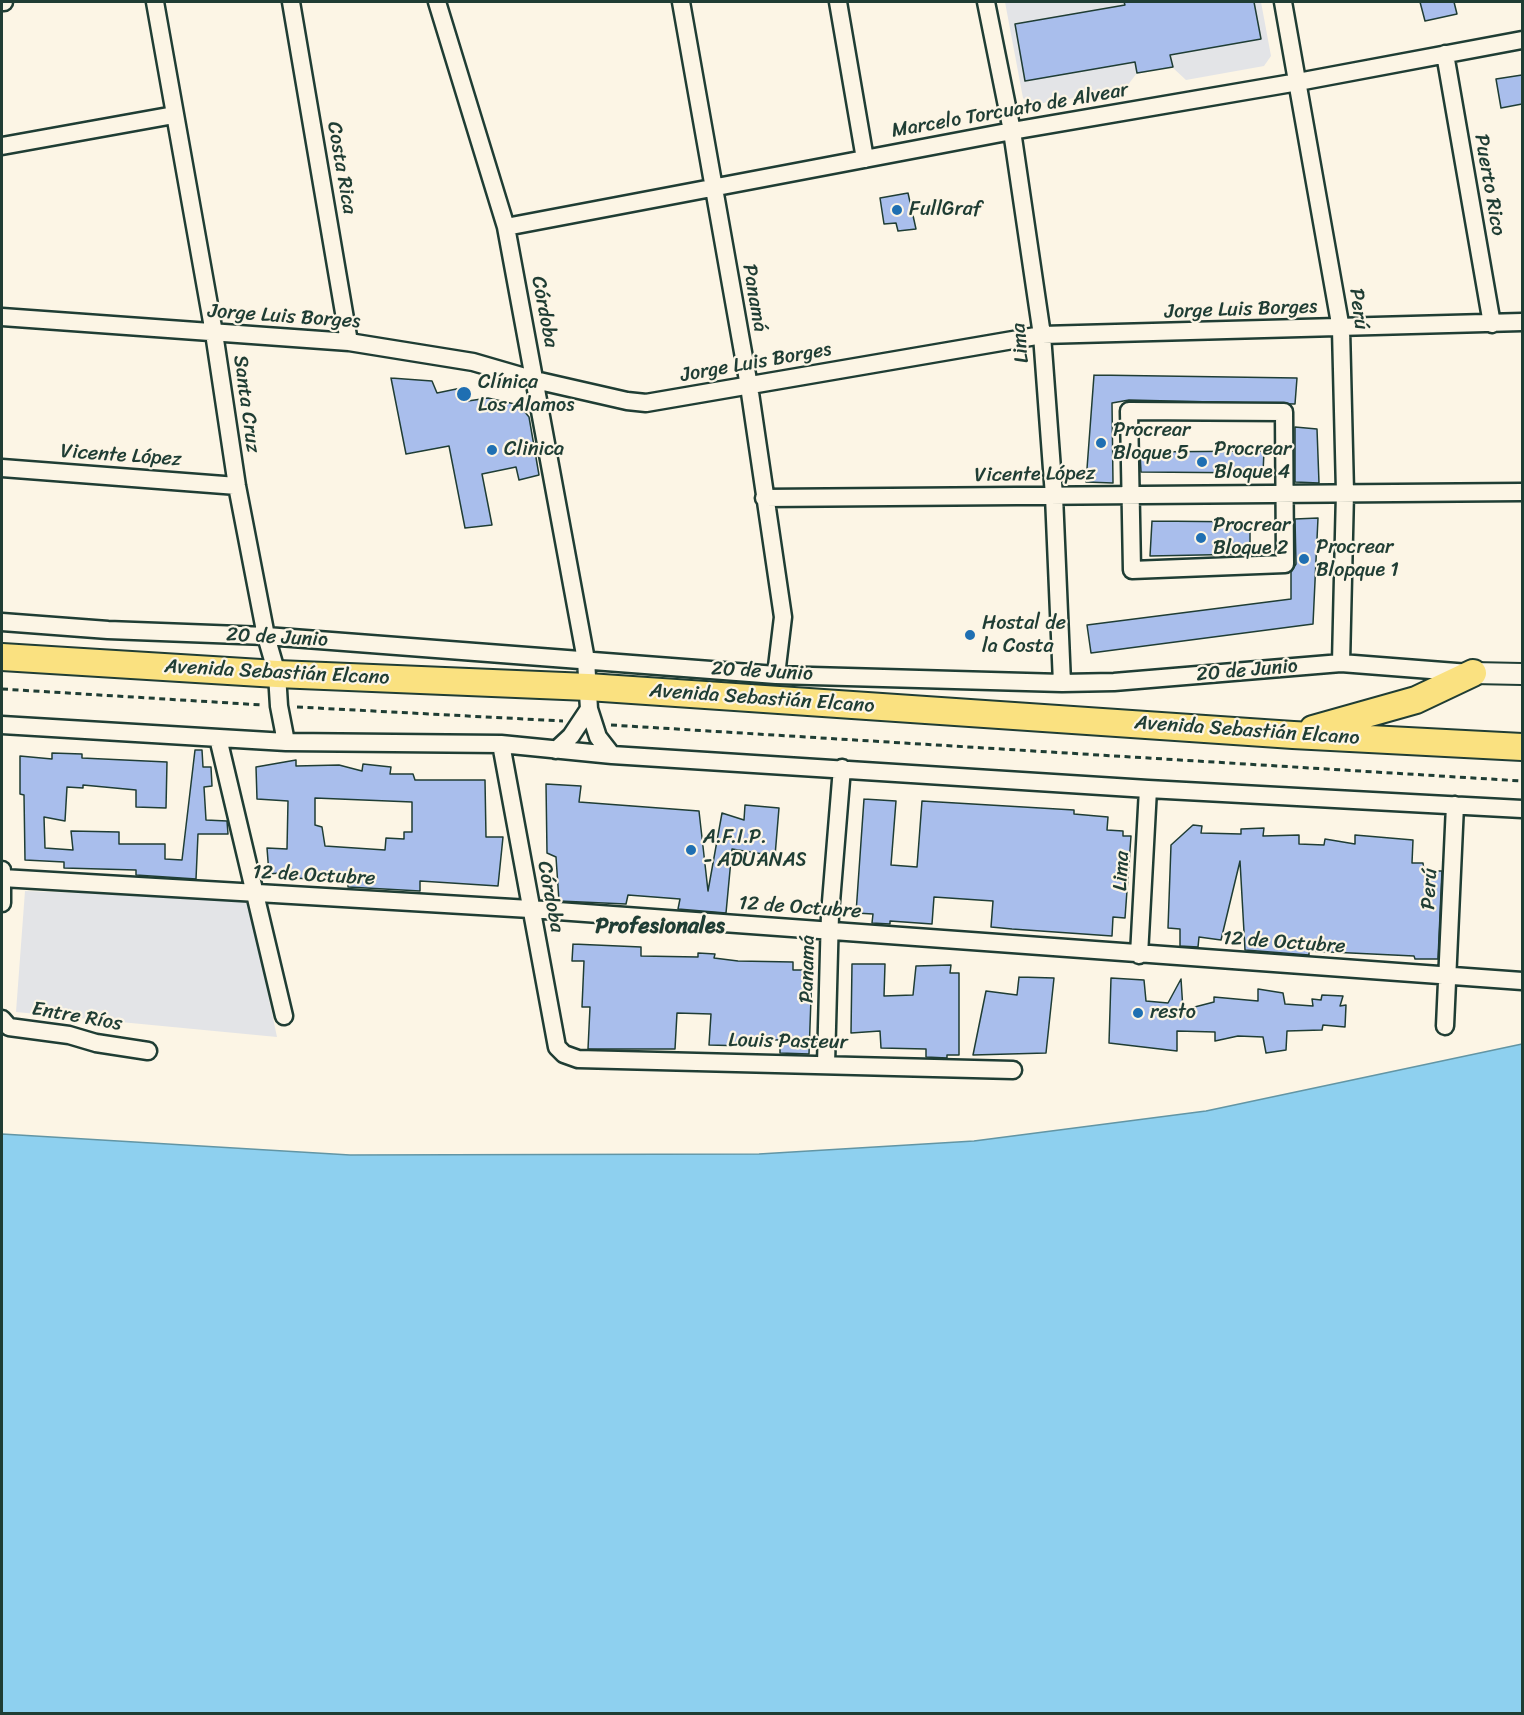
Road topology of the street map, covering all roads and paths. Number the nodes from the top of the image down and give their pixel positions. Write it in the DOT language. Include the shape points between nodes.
graph roads {
  1 [pos="155,2"];
  2 [pos="291,2"];
  3 [pos="437,2"];
  4 [pos="681,2"];
  5 [pos="837,2"];
  6 [pos="986,2"];
  7 [pos="1283,2"];
  8 [pos="1522,40"];
  9 [pos="1445,54"];
  10 [pos="1298,82"];
  11 [pos="174,115"];
  12 [pos="1012,131"];
  13 [pos="2,146"];
  14 [pos="865,159"];
  15 [pos="713,187"];
  16 [pos="506,227"];
  17 [pos="2,317"];
  18 [pos="1522,322"];
  19 [pos="1492,324"];
  20 [pos="1341,328"];
  21 [pos="214,333"];
  22 [pos="1042,335"];
  23 [pos="349,342"];
  24 [pos="536,380"];
  25 [pos="749,386"];
  26 [pos="2,468"];
  27 [pos="237,486"];
  28 [pos="1345,492"];
  29 [pos="1522,492"];
  30 [pos="1285,493"];
  31 [pos="1129,495"];
  32 [pos="1054,496"];
  33 [pos="764,498"];
  34 [pos="2,622"];
  35 [pos="266,636"];
  36 [pos="2,657"];
  37 [pos="586,660"];
  38 [pos="1341,663"];
  39 [pos="1473,673"];
  40 [pos="277,674"];
  41 [pos="1522,674"];
  42 [pos="776,675"];
  43 [pos="1062,683"];
  44 [pos="2,689"];
  45 [pos="279,706"];
  46 [pos="588,710"];
  47 [pos="2,725"];
  48 [pos="1293,735"];
  49 [pos="218,738"];
  50 [pos="286,742"];
  51 [pos="501,744"];
  52 [pos="1522,747"];
  53 [pos="556,750"];
  54 [pos="612,755"];
  55 [pos="842,768"];
  56 [pos="1522,781"];
  57 [pos="1148,789"];
  58 [pos="1455,805"];
  59 [pos="1522,809"];
  60 [pos="2,875"];
  61 [pos="255,894"];
  62 [pos="2,903"];
  63 [pos="530,909"];
  64 [pos="830,931"];
  65 [pos="1139,955"];
  66 [pos="1447,975"];
  67 [pos="1522,981"];
  68 [pos="284,1016"];
  69 [pos="2,1020"];
  70 [pos="1445,1026"];
  71 [pos="148,1051"];
  72 [pos="564,1054"];
  73 [pos="826,1064"];
  74 [pos="1013,1070"];
  1 -- 11 [label="street, Santa Cruz"];
  2 -- 23 [label="street, Costa Rica"];
  3 -- 16 [label="street, Córdoba"];
  4 -- 15 [label="street, Panamá"];
  5 -- 14 [label="street"];
  6 -- 12 [label="street, Lima"];
  7 -- 10 [label="street, Perú"];
  8 -- 9 [label="street, Marcelo Torcuato de Alvear"];
  9 -- 10 [label="street, Marcelo Torcuato de Alvear"];
  9 -- 19 [label="street, Puerto Rico"];
  10 -- 12 [label="street, Marcelo Torcuato de Alvear"];
  10 -- 20 [label="street, Perú"];
  11 -- 13 [label="street"];
  11 -- 21 [label="street, Santa Cruz"];
  12 -- 14 [label="street, Marcelo Torcuato de Alvear"];
  12 -- 22 [label="street, Lima"];
  14 -- 15 [label="street, Marcelo Torcuato de Alvear"];
  15 -- 16 [label="street, Marcelo Torcuato de Alvear"];
  15 -- 25 [label="street, Panamá"];
  16 -- 24 [label="street, Córdoba"];
  17 -- 21 [label="street, Jorge Luis Borges"];
  18 -- 19 [label="street, Jorge Luis Borges"];
  19 -- 20 [label="street, Jorge Luis Borges"];
  20 -- 22 [label="street, Jorge Luis Borges"];
  20 -- 28 [label="street, Perú"];
  21 -- 23 [label="street, Jorge Luis Borges"];
  21 -- 27 [label="street, Santa Cruz"];
  22 -- 25 [label="street, Jorge Luis Borges"];
  22 -- 32 [label="street, Lima"];
  23 -- 24 [label="street, Jorge Luis Borges" via="472,362"];
  24 -- 25 [label="street, Jorge Luis Borges" via="646,403"];
  24 -- 37 [label="street, Córdoba"];
  25 -- 33 [label="street, Panamá"];
  26 -- 27 [label="street, Vicente López"];
  27 -- 35 [label="street, Santa Cruz"];
  28 -- 29 [label="street, Vicente López"];
  28 -- 30 [label="street, Vicente López"];
  28 -- 38 [label="street, Perú"];
  30 -- 31 [label="street, Vicente López"];
  30 -- 31 [label="street" via="1285,564 1132,570"];
  30 -- 31 [label="street" via="1284,412 1129,411"];
  31 -- 32 [label="street, Vicente López"];
  32 -- 33 [label="street, Vicente López"];
  32 -- 43 [label="street, Lima"];
  33 -- 42 [label="street, Panamá" via="783,617"];
  34 -- 35 [label="street, 20 de Junio"];
  35 -- 37 [label="street, 20 de Junio"];
  35 -- 40 [label="street, Santa Cruz"];
  36 -- 40 [label="main road, Avenida Sebastián Elcano"];
  37 -- 42 [label="street, 20 de Junio"];
  37 -- 46 [label="street, Córdoba"];
  38 -- 39 [label="street, 20 de Junio"];
  38 -- 43 [label="street, 20 de Junio"];
  39 -- 41 [label="street, 20 de Junio"];
  39 -- 48 [label="main road" via="1416,700"];
  40 -- 45 [label="street, Santa Cruz"];
  40 -- 46 [label="main road, Avenida Sebastián Elcano"];
  42 -- 43 [label="street, 20 de Junio"];
  44 -- 45 [label="path"];
  45 -- 46 [label="path"];
  45 -- 50 [label="street, Santa Cruz"];
  46 -- 48 [label="main road, Avenida Sebastián Elcano"];
  46 -- 53 [label="street"];
  46 -- 54 [label="street, Córdoba" via="598,737"];
  46 -- 56 [label="path" via="750,735"];
  47 -- 49 [label="street"];
  48 -- 52 [label="main road, Avenida Sebastián Elcano"];
  49 -- 50 [label="street"];
  49 -- 61 [label="street"];
  50 -- 51 [label="street"];
  51 -- 53 [label="street"];
  51 -- 63 [label="street, Córdoba"];
  53 -- 54 [label="street"];
  54 -- 55 [label="street"];
  55 -- 57 [label="street"];
  55 -- 64 [label="street, Panamá"];
  57 -- 58 [label="street"];
  57 -- 65 [label="street, Lima"];
  58 -- 59 [label="street"];
  58 -- 66 [label="street, Perú"];
  60 -- 61 [label="street, 12 de Octubre"];
  60 -- 62 [label="street"];
  61 -- 63 [label="street, 12 de Octubre"];
  61 -- 68 [label="street"];
  63 -- 64 [label="street, 12 de Octubre"];
  63 -- 72 [label="street, Córdoba" via="557,1047"];
  64 -- 65 [label="street, 12 de Octubre"];
  64 -- 73 [label="street, Panamá"];
  65 -- 66 [label="street, 12 de Octubre"];
  66 -- 67 [label="street, 12 de Octubre"];
  66 -- 70 [label="street"];
  69 -- 71 [label="street, Entre Ríos" via="9,1027"];
  72 -- 73 [label="street, Louis Pasteur" via="578,1059"];
  73 -- 74 [label="street, Louis Pasteur"];
}
